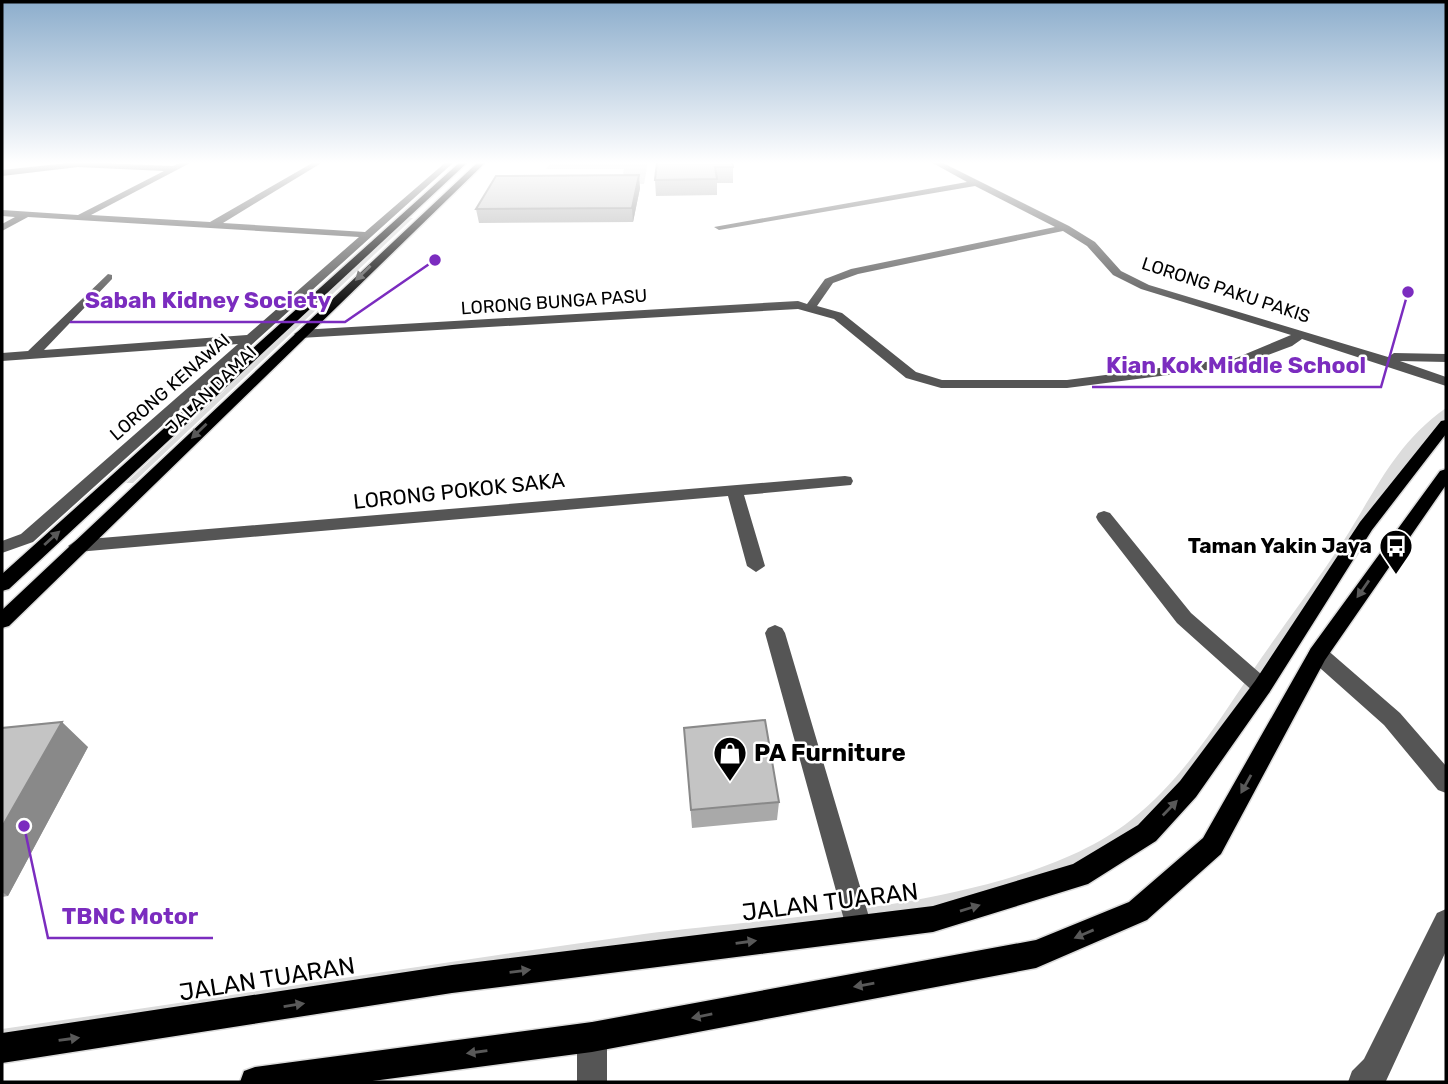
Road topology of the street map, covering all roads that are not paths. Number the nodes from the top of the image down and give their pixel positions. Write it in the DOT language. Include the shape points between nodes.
graph roads {
  1 [pos="2,213"];
  2 [pos="90,213"];
  3 [pos="234,213"];
  4 [pos="394,213"];
  5 [pos="409,213"];
  6 [pos="428,213"];
  7 [pos="803,213"];
  8 [pos="1035,213"];
  9 [pos="24,216"];
  10 [pos="78,219"];
  11 [pos="213,225"];
  12 [pos="719,227"];
  13 [pos="2,228"];
  14 [pos="1065,228"];
  15 [pos="369,235"];
  16 [pos="108,277"];
  17 [pos="811,306"];
  18 [pos="300,334"];
  19 [pos="1301,334"];
  20 [pos="251,339"];
  21 [pos="32,355"];
  22 [pos="1370,355"];
  23 [pos="2,357"];
  24 [pos="1446,358"];
  25 [pos="1446,382"];
  26 [pos="1446,424"];
  27 [pos="1446,474"];
  28 [pos="845,481"];
  29 [pos="735,490"];
  30 [pos="1104,517"];
  31 [pos="77,546"];
  32 [pos="2,547"];
  33 [pos="756,566"];
  34 [pos="2,584"];
  35 [pos="2,621"];
  36 [pos="775,634"];
  37 [pos="1318,654"];
  38 [pos="1262,687"];
  39 [pos="1446,783"];
  40 [pos="1446,926"];
  41 [pos="859,927"];
  42 [pos="592,1037"];
  43 [pos="2,1048"];
  44 [pos="255,1082"];
  45 [pos="592,1082"];
  46 [pos="1363,1082"];
  1 -- 9 [label="street"];
  2 -- 10 [label="street"];
  3 -- 11 [label="street"];
  4 -- 15 [label="street, LORONG KENAWAI"];
  34 -- 5 [label="main road, JALAN DAMAI, one-way"];
  6 -- 18 [label="main road, JALAN DAMAI, one-way"];
  7 -- 12 [label="street"];
  8 -- 14 [label="street, LORONG PAKU PAKIS"];
  9 -- 10 [label="street"];
  9 -- 13 [label="street"];
  10 -- 11 [label="street"];
  11 -- 15 [label="street"];
  14 -- 17 [label="street" via="855,271 829,281"];
  14 -- 19 [label="street, LORONG PAKU PAKIS" via="1091,244 1117,273 1145,287"];
  15 -- 20 [label="street, LORONG KENAWAI"];
  16 -- 21 [label="street"];
  17 -- 18 [label="street, LORONG BUNGA PASU"];
  17 -- 19 [label="street" via="838,316 911,374 941,384 1067,384 1238,362"];
  18 -- 31 [label="main road, JALAN DAMAI, one-way"];
  19 -- 22 [label="street, LORONG PAKU PAKIS"];
  20 -- 21 [label="street"];
  20 -- 32 [label="street, LORONG KENAWAI" via="27,538"];
  21 -- 23 [label="street"];
  22 -- 24 [label="street, LORONG PAKU PAKIS"];
  22 -- 25 [label="street, LORONG PAKU PAKIS"];
  24 -- 25 [label="street, LORONG PAKU PAKIS" via="1422,366"];
  26 -- 38 [label="main road, JALAN TUARAN" via="1366,526"];
  27 -- 37 [label="main road, one-way"];
  28 -- 29 [label="street, LORONG POKOK SAKA"];
  29 -- 31 [label="street, LORONG POKOK SAKA"];
  29 -- 33 [label="street"];
  30 -- 38 [label="street" via="1184,618"];
  31 -- 35 [label="main road, JALAN DAMAI"];
  36 -- 41 [label="street"];
  37 -- 39 [label="street" via="1392,719"];
  37 -- 42 [label="main road, one-way" via="1212,846 1138,911 1036,954"];
  41 -- 38 [label="main road, JALAN TUARAN, one-way" via="933,919 1079,875 1155,824 1188,789"];
  40 -- 46 [label="street" via="1375,1070"];
  43 -- 41 [label="main road, JALAN TUARAN, one-way" via="452,979"];
  42 -- 44 [label="main road, one-way"];
  42 -- 45 [label="street"];
}
